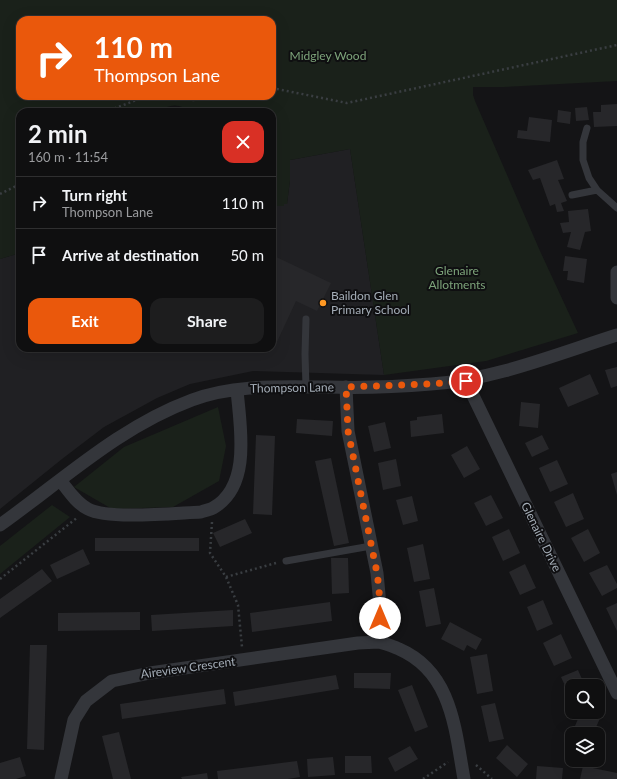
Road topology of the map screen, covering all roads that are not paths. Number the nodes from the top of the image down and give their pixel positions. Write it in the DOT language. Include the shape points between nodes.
graph roads {
  1 [pos="587,128"];
  2 [pos="597,190"];
  3 [pos="572,195"];
  4 [pos="617,208"];
  5 [pos="617,272"];
  6 [pos="617,298"];
  7 [pos="306,319"];
  8 [pos="617,335"];
  9 [pos="466,381"];
  10 [pos="306,387"];
  11 [pos="346,387"];
  12 [pos="237,390"];
  13 [pos="60,480"];
  14 [pos="0,526"];
  15 [pos="371,546"];
  16 [pos="286,561"];
  17 [pos="379,642"];
  18 [pos="617,693"];
  19 [pos="61,779"];
  20 [pos="464,779"];
  1 -- 2 [label="lane" via="583,142 583,160 588,178"];
  2 -- 3 [label="lane"];
  2 -- 4 [label="lane"];
  5 -- 6 [label="street"];
  7 -- 10 [label="lane"];
  8 -- 9 [label="street, Thompson Lane"];
  9 -- 11 [label="street, Thompson Lane"];
  9 -- 18 [label="street, Glenaire Drive"];
  10 -- 11 [label="street, Thompson Lane"];
  10 -- 12 [label="street, Thompson Lane" via="270,386"];
  11 -- 15 [label="street" via="348,431"];
  12 -- 13 [label="street, Thompson Lane" via="198,398 165,411 99,450"];
  12 -- 13 [label="street" via="242,446 238,476 225,498 213,508 201,512 112,515 88,509"];
  13 -- 14 [label="street, Thompson Lane"];
  15 -- 16 [label="lane"];
  15 -- 17 [label="street" via="379,588"];
  17 -- 19 [label="street, Aireview Crescent" via="112,680 86,701 74,720"];
  17 -- 20 [label="street" via="400,649 415,658 429,670 444,691 450,708"];
}
